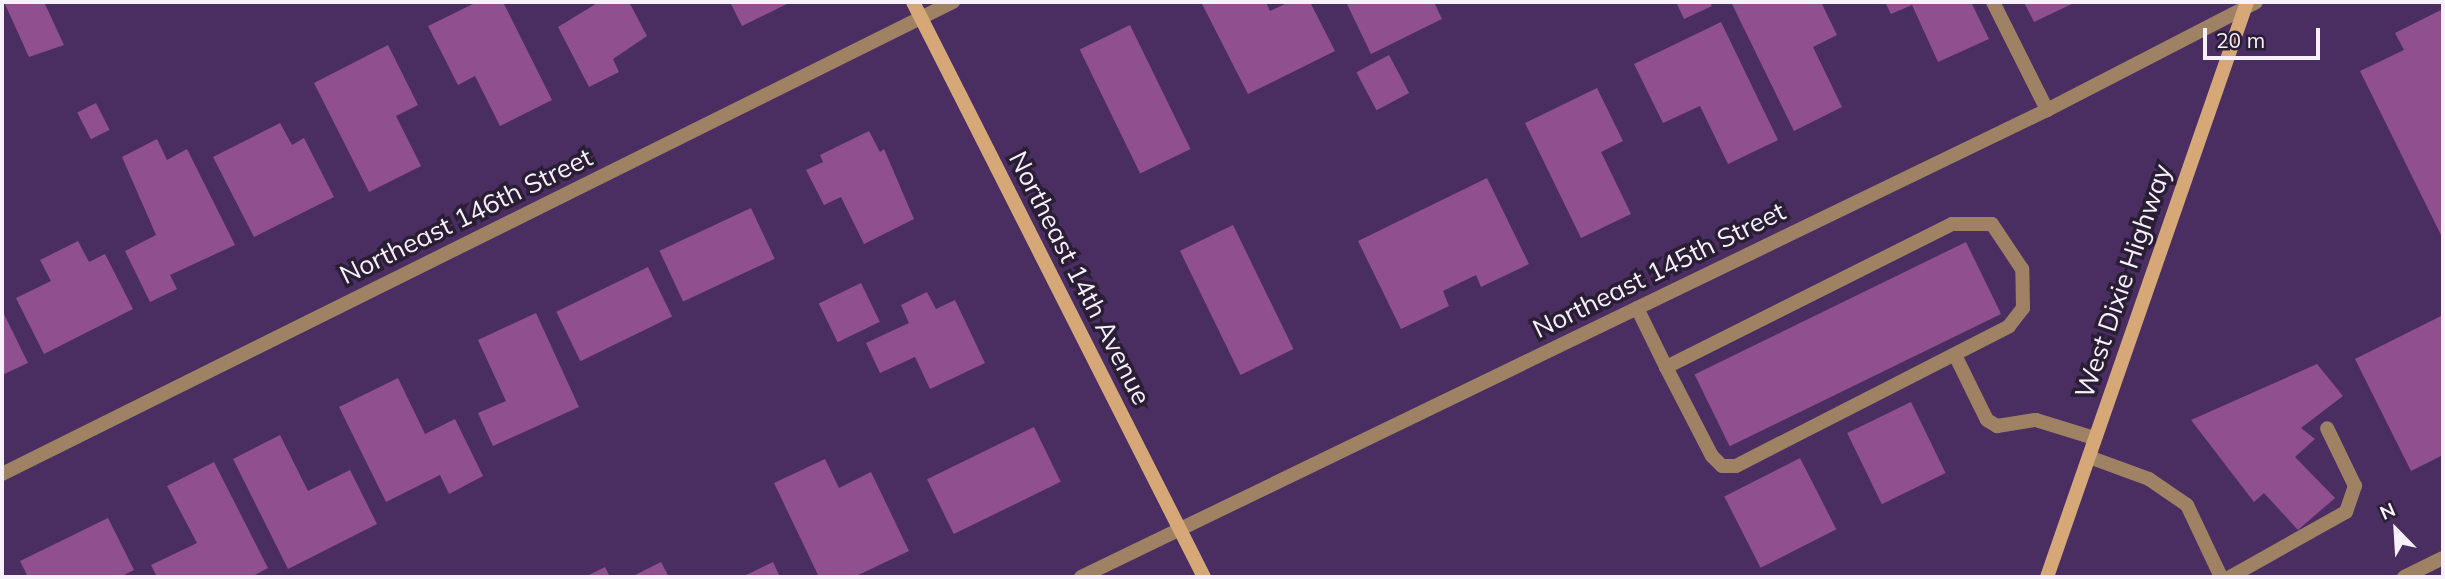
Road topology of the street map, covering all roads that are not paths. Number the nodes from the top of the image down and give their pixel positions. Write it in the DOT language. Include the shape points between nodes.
graph roads {
  1 [pos="912,2"];
  2 [pos="953,2"];
  3 [pos="1993,2"];
  4 [pos="2249,4"];
  5 [pos="920,18"];
  6 [pos="2047,110"];
  7 [pos="1637,308"];
  8 [pos="1955,355"];
  9 [pos="1666,367"];
  10 [pos="2327,428"];
  11 [pos="2094,438"];
  12 [pos="2089,457"];
  13 [pos="2,474"];
  14 [pos="1179,528"];
  15 [pos="2443,558"];
  16 [pos="1081,577"];
  17 [pos="1204,577"];
  18 [pos="2047,577"];
  19 [pos="2221,577"];
  20 [pos="2230,577"];
  21 [pos="2404,577"];
  1 -- 5 [label="street, Northeast 14th Avenue"];
  2 -- 5 [label="street, Northeast 146th Street"];
  3 -- 6 [label="street"];
  4 -- 6 [label="street, Northeast 145th Street"];
  4 -- 11 [label="street, West Dixie Highway"];
  5 -- 13 [label="street, Northeast 146th Street"];
  5 -- 14 [label="street, Northeast 14th Avenue"];
  6 -- 7 [label="street, Northeast 145th Street"];
  7 -- 9 [label="street"];
  7 -- 14 [label="street, Northeast 145th Street"];
  8 -- 9 [label="street" via="1736,466 1722,466 1712,456"];
  8 -- 9 [label="street" via="2009,326 2023,307 2026,288 2004,236 1992,225 1972,220 1952,224"];
  8 -- 11 [label="street" via="1987,420 1997,426 2036,420"];
  10 -- 20 [label="street" via="2355,486 2346,512"];
  11 -- 12 [label="street, West Dixie Highway"];
  12 -- 18 [label="street, West Dixie Highway"];
  12 -- 19 [label="street" via="2149,479 2187,505"];
  14 -- 16 [label="street, Northeast 145th Street"];
  14 -- 17 [label="street, Northeast 14th Avenue"];
  15 -- 21 [label="street"];
}
